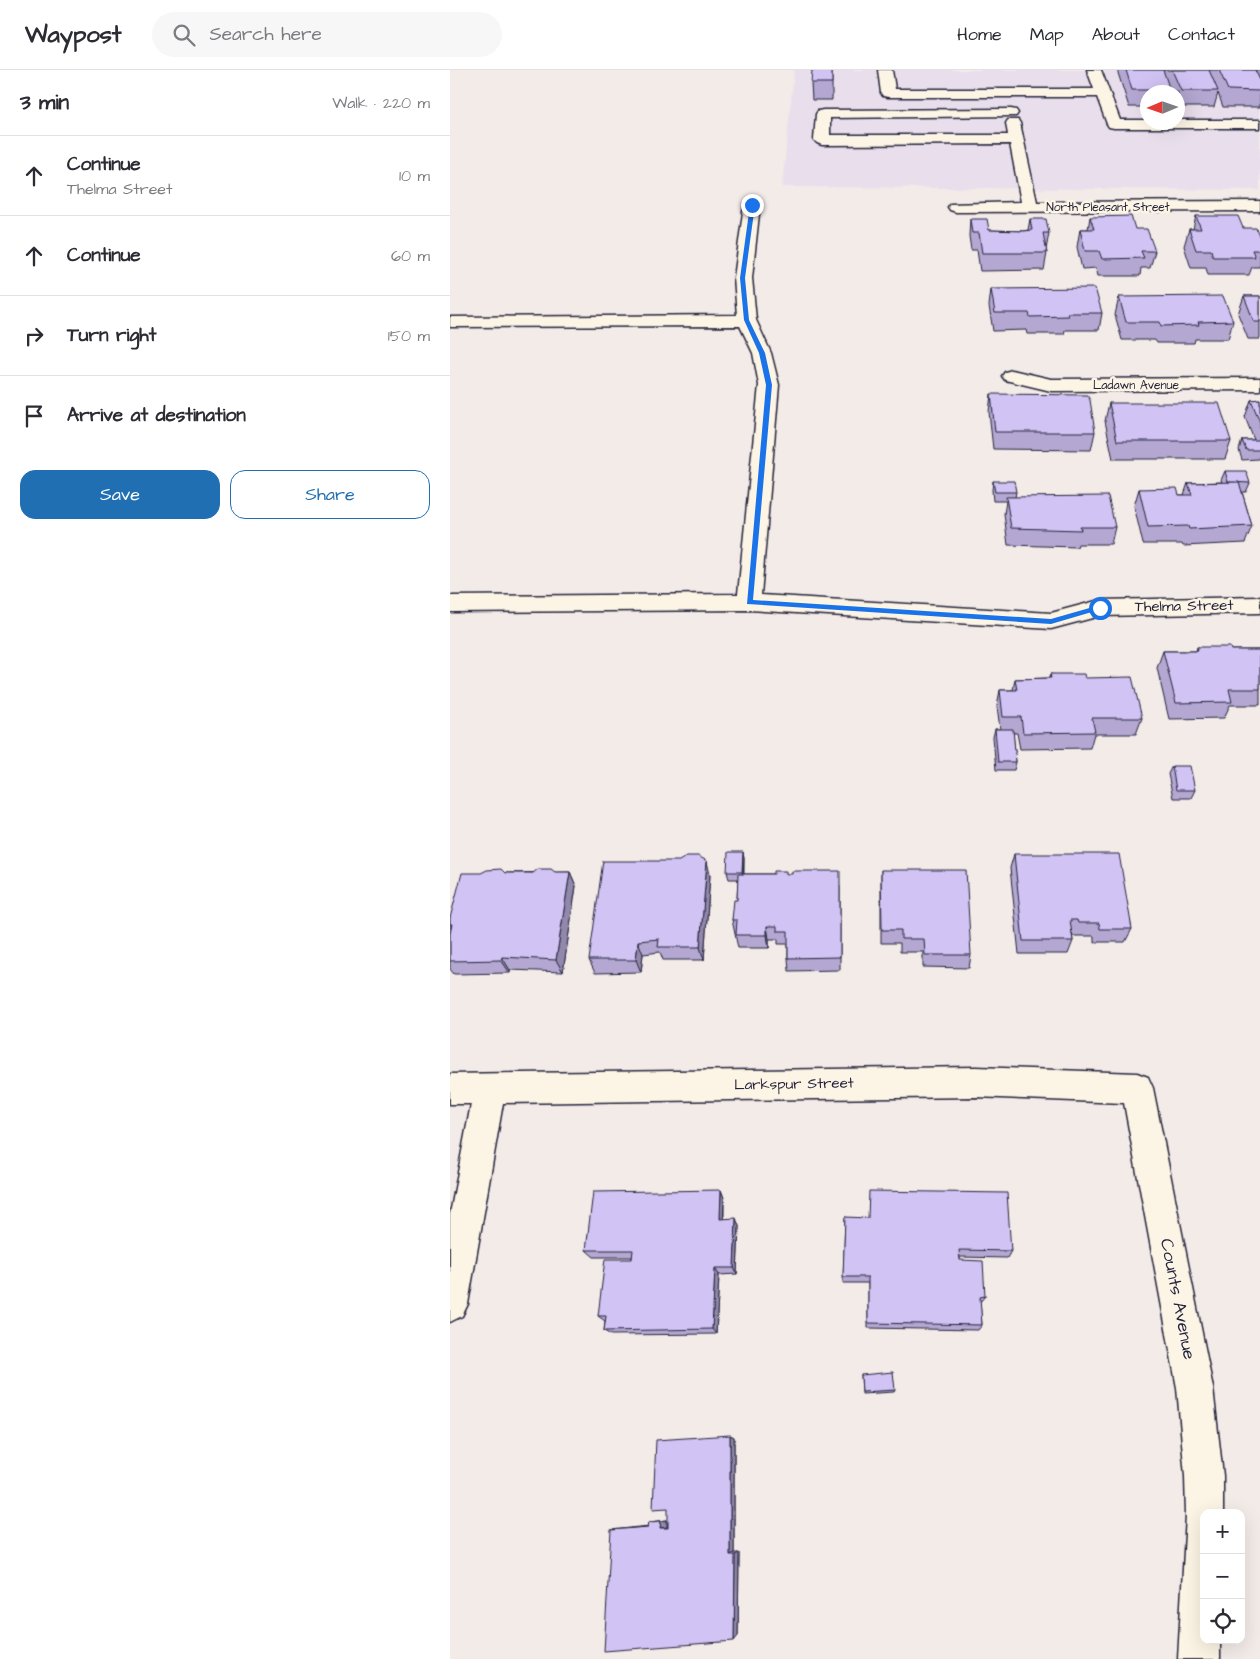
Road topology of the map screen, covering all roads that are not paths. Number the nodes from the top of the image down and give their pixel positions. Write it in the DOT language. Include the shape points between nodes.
graph roads {
  1 [pos="885,70"];
  2 [pos="1094,70"];
  3 [pos="1101,92"];
  4 [pos="1007,93"];
  5 [pos="1011,113"];
  6 [pos="1260,124"];
  7 [pos="1016,139"];
  8 [pos="752,205"];
  9 [pos="1260,206"];
  10 [pos="956,207"];
  11 [pos="1030,207"];
  12 [pos="747,320"];
  13 [pos="450,322"];
  14 [pos="1012,376"];
  15 [pos="1260,384"];
  16 [pos="749,602"];
  17 [pos="450,604"];
  18 [pos="1260,605"];
  19 [pos="1137,1088"];
  20 [pos="490,1089"];
  21 [pos="450,1090"];
  22 [pos="450,1304"];
  23 [pos="1204,1509"];
  24 [pos="1203,1554"];
  25 [pos="1199,1659"];
  1 -- 4 [label="street" via="888,93"];
  2 -- 3 [label="street"];
  3 -- 4 [label="street"];
  3 -- 6 [label="street" via="1114,124"];
  4 -- 5 [label="street"];
  5 -- 7 [label="street"];
  5 -- 7 [label="street" via="822,114 822,140"];
  7 -- 11 [label="street"];
  8 -- 12 [label="street" via="742,278"];
  9 -- 11 [label="street, North Pleasant Street"];
  10 -- 11 [label="street, North Pleasant Street"];
  12 -- 13 [label="street"];
  12 -- 16 [label="street" via="762,353 769,385"];
  14 -- 15 [label="street, Ladawn Avenue" via="1050,385"];
  16 -- 17 [label="street, Thelma Street"];
  16 -- 18 [label="street, Thelma Street" via="1051,621 1100,608"];
  19 -- 20 [label="street, Larkspur Street" via="976,1082"];
  19 -- 23 [label="street, Counts Avenue" via="1195,1388"];
  20 -- 21 [label="street, Larkspur Street"];
  20 -- 22 [label="street"];
  24 -- 25 [label="street"];
}
